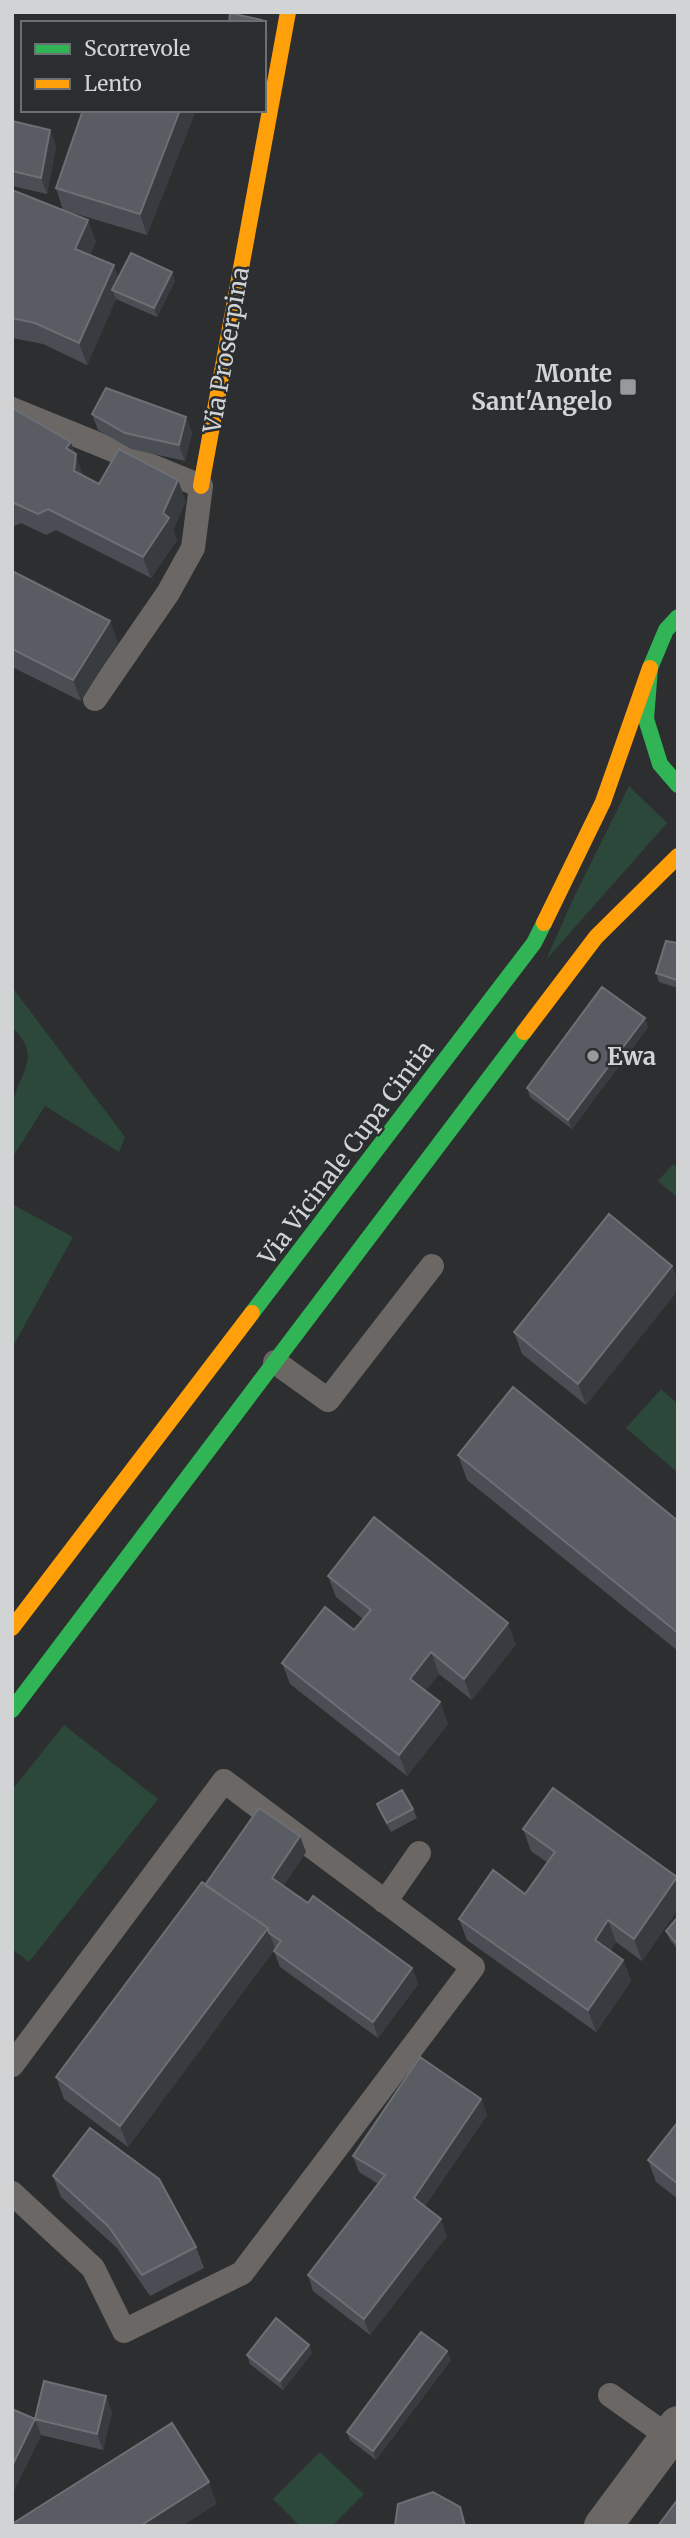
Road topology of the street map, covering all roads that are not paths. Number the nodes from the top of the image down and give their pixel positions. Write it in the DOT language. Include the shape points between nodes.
graph roads {
  1 [pos="288,12"];
  2 [pos="12,410"];
  3 [pos="201,486"];
  4 [pos="678,617"];
  5 [pos="650,668"];
  6 [pos="95,699"];
  7 [pos="678,785"];
  8 [pos="678,856"];
  9 [pos="432,1266"];
  10 [pos="275,1362"];
  11 [pos="12,1628"];
  12 [pos="12,1710"];
  13 [pos="419,1853"];
  14 [pos="385,1902"];
  15 [pos="12,2064"];
  16 [pos="12,2193"];
  17 [pos="610,2395"];
  18 [pos="673,2431"];
  19 [pos="603,2526"];
  1 -- 3 [label="main road, Via Proserpina"];
  2 -- 3 [label="lane"];
  3 -- 6 [label="lane" via="193,548 168,593"];
  4 -- 5 [label="main road" via="666,630"];
  5 -- 7 [label="main road" via="646,719 660,764"];
  5 -- 11 [label="main road, Via Vicinale Cupa Cintia" via="603,802 534,943"];
  8 -- 10 [label="main road" via="596,937"];
  9 -- 10 [label="lane" via="328,1400"];
  10 -- 12 [label="main road"];
  13 -- 14 [label="lane"];
  14 -- 15 [label="lane" via="224,1780"];
  14 -- 16 [label="lane" via="473,1967 242,2273 124,2331 93,2268"];
  17 -- 18 [label="lane"];
  18 -- 19 [label="street"];
}
